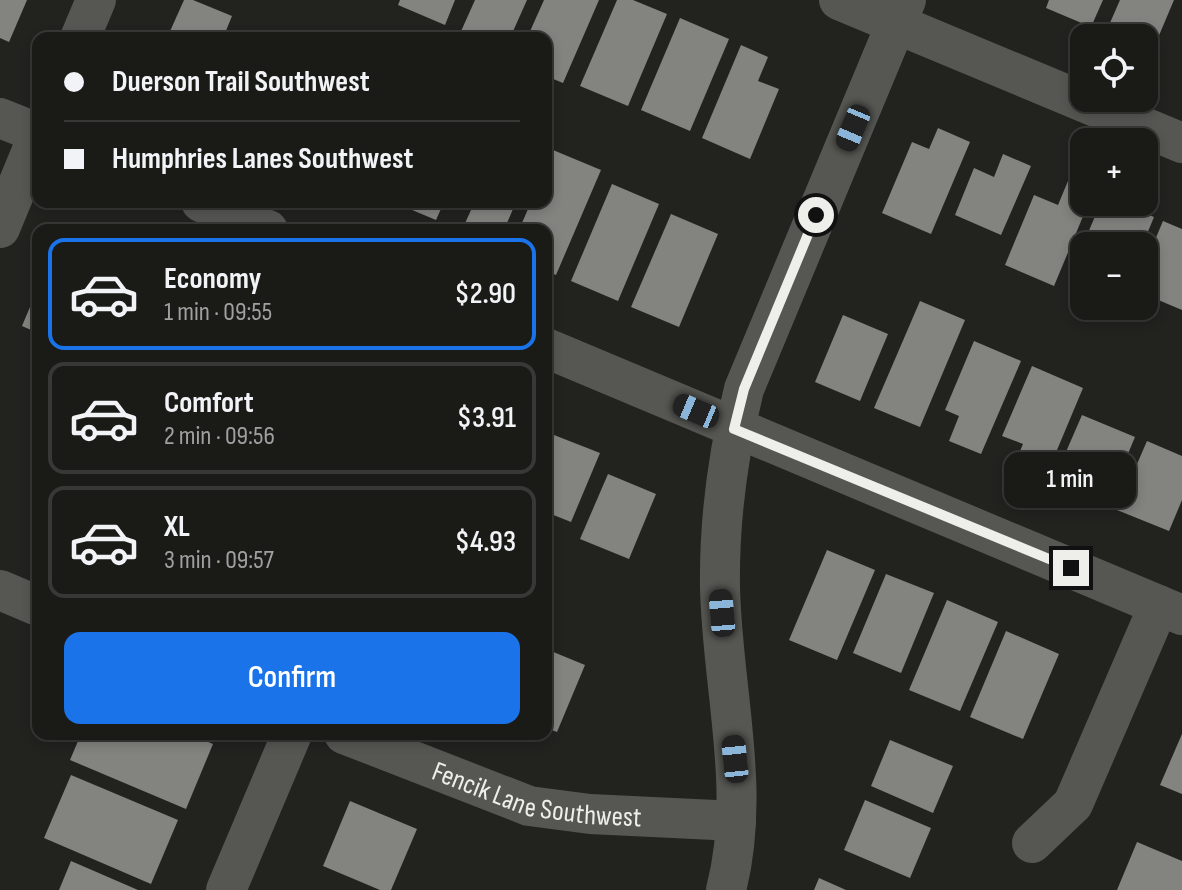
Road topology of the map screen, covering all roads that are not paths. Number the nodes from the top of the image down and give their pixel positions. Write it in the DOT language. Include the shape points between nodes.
graph roads {
  1 [pos="96,0"];
  2 [pos="839,0"];
  3 [pos="901,12"];
  4 [pos="83,32"];
  5 [pos="0,118"];
  6 [pos="32,132"];
  7 [pos="1182,143"];
  8 [pos="32,150"];
  9 [pos="215,208"];
  10 [pos="254,224"];
  11 [pos="0,228"];
  12 [pos="552,351"];
  13 [pos="734,429"];
  14 [pos="0,590"];
  15 [pos="32,603"];
  16 [pos="1171,610"];
  17 [pos="289,740"];
  18 [pos="359,740"];
  19 [pos="736,821"];
  20 [pos="1032,843"];
  21 [pos="226,890"];
  22 [pos="726,890"];
  1 -- 4 [label="street"];
  2 -- 3 [label="street"];
  3 -- 7 [label="street"];
  3 -- 13 [label="street" via="744,389"];
  5 -- 6 [label="street"];
  8 -- 11 [label="street"];
  9 -- 10 [label="street"];
  12 -- 13 [label="street"];
  13 -- 16 [label="street"];
  13 -- 19 [label="street" via="725,477 720,588"];
  14 -- 15 [label="street"];
  16 -- 20 [label="street" via="1073,804"];
  17 -- 21 [label="street"];
  18 -- 19 [label="street, Fencik Lane Southwest" via="529,806"];
  19 -- 22 [label="street"];
}
